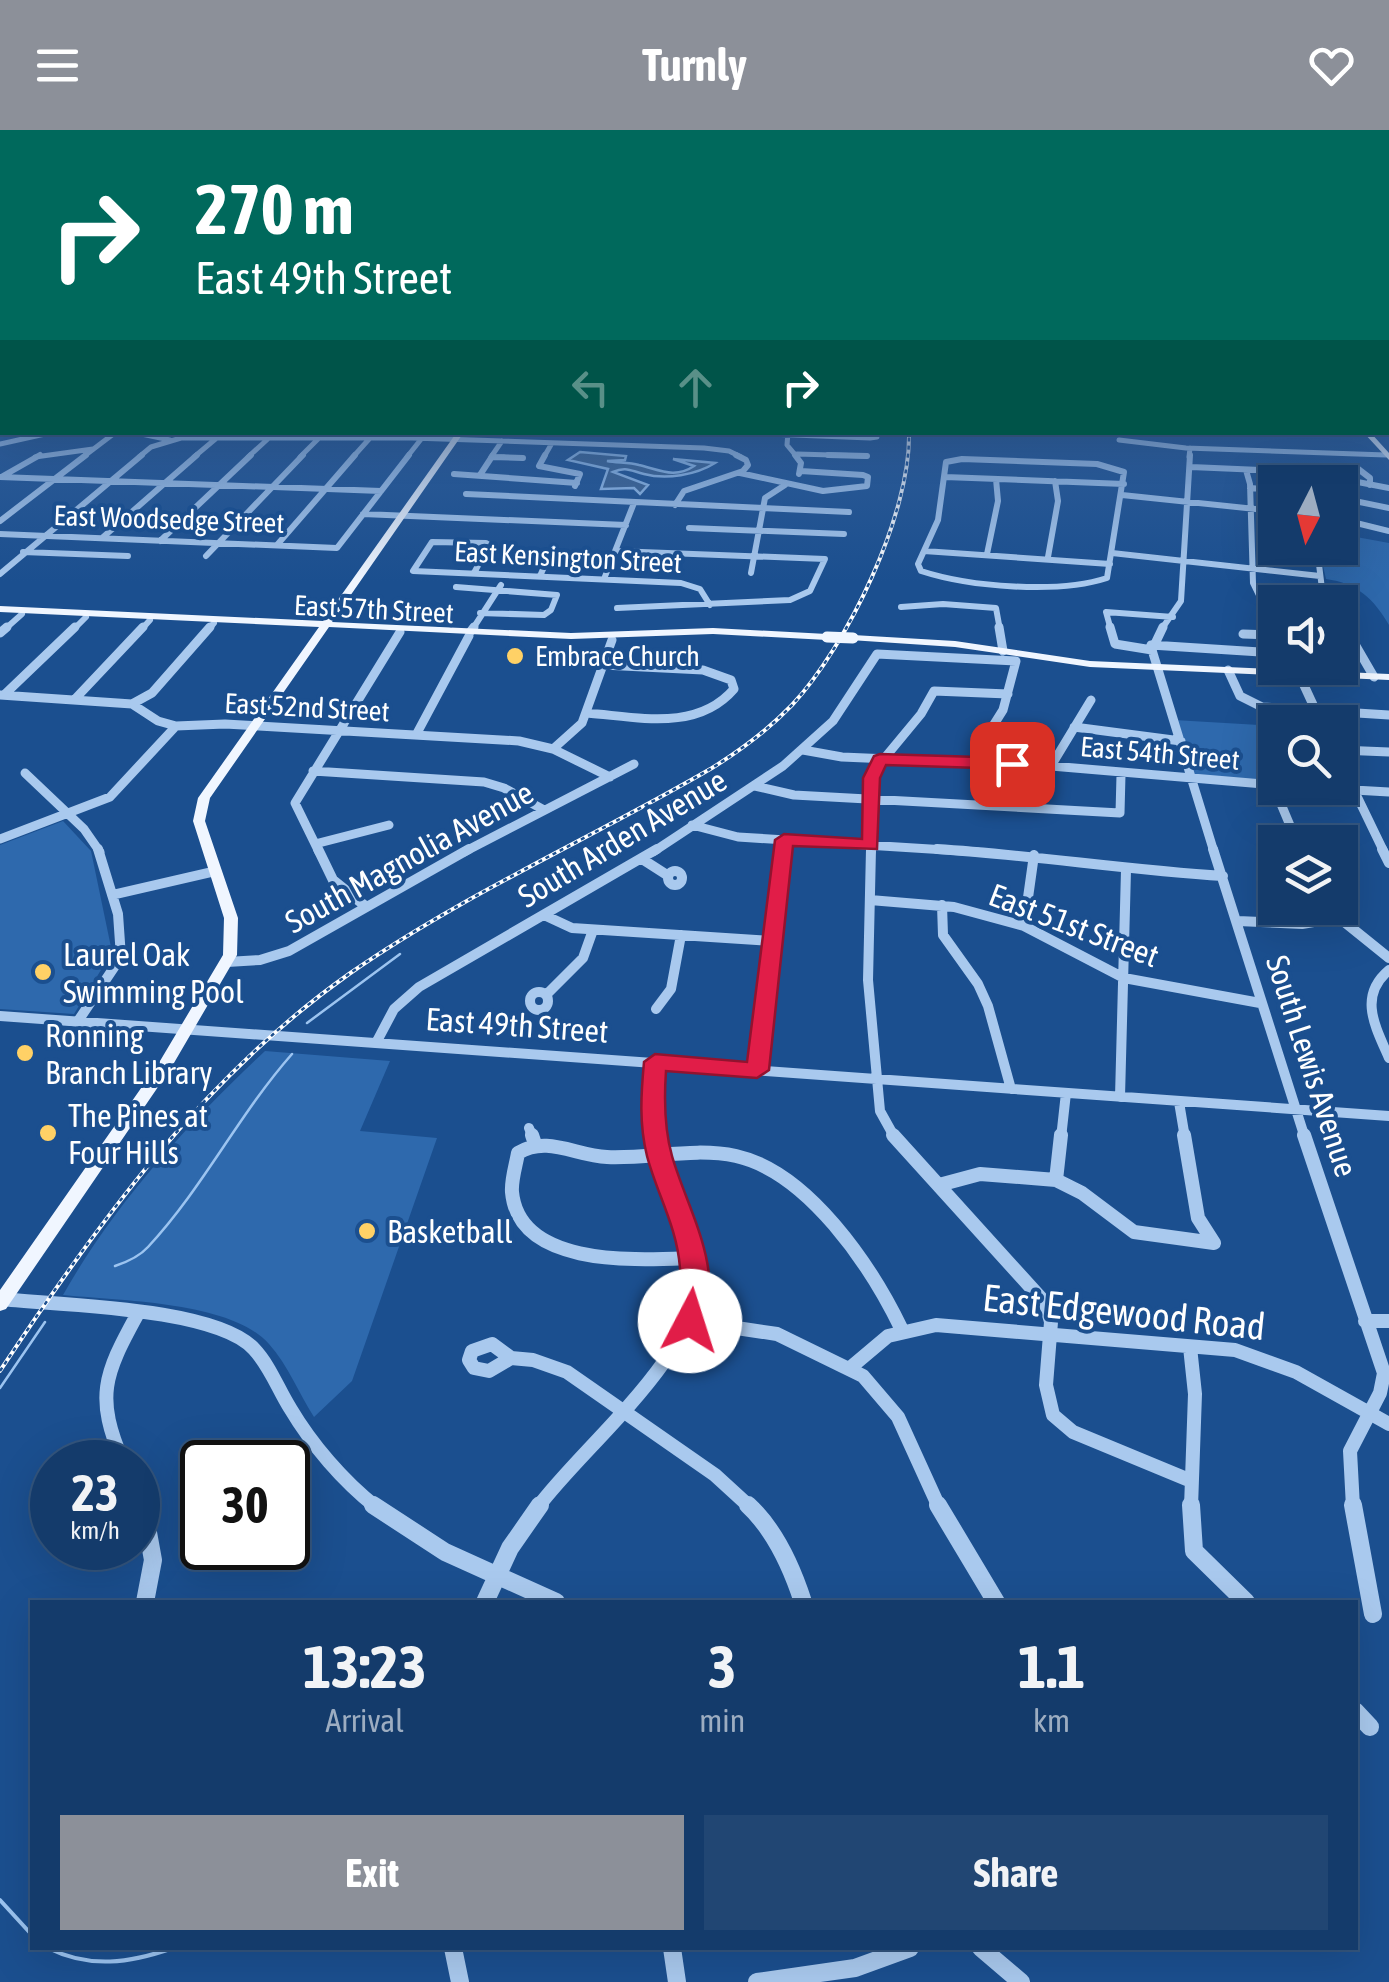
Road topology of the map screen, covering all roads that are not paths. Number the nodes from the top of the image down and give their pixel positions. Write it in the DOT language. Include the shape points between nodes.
graph roads {
  1 [pos="40,435"];
  2 [pos="112,435"];
  3 [pos="146,435"];
  4 [pos="789,435"];
  5 [pos="834,435"];
  6 [pos="874,435"];
  7 [pos="1369,435"];
  8 [pos="219,436"];
  9 [pos="270,436"];
  10 [pos="615,436"];
  11 [pos="463,437"];
  12 [pos="320,438"];
  13 [pos="370,438"];
  14 [pos="422,438"];
  15 [pos="170,440"];
  16 [pos="1119,440"];
  17 [pos="502,441"];
  18 [pos="552,442"];
  19 [pos="1376,443"];
  20 [pos="1389,443"];
  21 [pos="0,444"];
  22 [pos="611,445"];
  23 [pos="1190,448"];
  24 [pos="94,449"];
  25 [pos="797,454"];
  26 [pos="867,456"];
  27 [pos="1388,456"];
  28 [pos="492,457"];
  29 [pos="522,458"];
  30 [pos="1191,467"];
  31 [pos="1358,468"];
  32 [pos="1246,470"];
  33 [pos="801,471"];
  34 [pos="740,473"];
  35 [pos="454,474"];
  36 [pos="480,475"];
  37 [pos="0,477"];
  38 [pos="946,477"];
  39 [pos="55,479"];
  40 [pos="996,479"];
  41 [pos="109,481"];
  42 [pos="1055,481"];
  43 [pos="164,483"];
  44 [pos="1124,484"];
  45 [pos="218,485"];
  46 [pos="784,485"];
  47 [pos="1370,485"];
  48 [pos="272,487"];
  49 [pos="1250,488"];
  50 [pos="1389,488"];
  51 [pos="326,489"];
  52 [pos="1258,489"];
  53 [pos="381,491"];
  54 [pos="466,494"];
  55 [pos="1122,495"];
  56 [pos="1188,502"];
  57 [pos="1358,502"];
  58 [pos="634,503"];
  59 [pos="674,504"];
  60 [pos="764,508"];
  61 [pos="1250,508"];
  62 [pos="1389,508"];
  63 [pos="1258,509"];
  64 [pos="0,510"];
  65 [pos="12,512"];
  66 [pos="850,512"];
  67 [pos="363,514"];
  68 [pos="406,516"];
  69 [pos="0,521"];
  70 [pos="1358,523"];
  71 [pos="626,525"];
  72 [pos="689,528"];
  73 [pos="759,531"];
  74 [pos="1389,531"];
  75 [pos="0,534"];
  76 [pos="844,534"];
  77 [pos="42,536"];
  78 [pos="102,538"];
  79 [pos="160,541"];
  80 [pos="218,543"];
  81 [pos="277,546"];
  82 [pos="553,547"];
  83 [pos="616,550"];
  84 [pos="924,551"];
  85 [pos="22,552"];
  86 [pos="1112,553"];
  87 [pos="987,554"];
  88 [pos="128,556"];
  89 [pos="206,556"];
  90 [pos="754,556"];
  91 [pos="1048,557"];
  92 [pos="1184,561"];
  93 [pos="1110,564"];
  94 [pos="1319,565"];
  95 [pos="1252,568"];
  96 [pos="474,573"];
  97 [pos="0,574"];
  98 [pos="507,574"];
  99 [pos="751,574"];
  100 [pos="540,576"];
  101 [pos="1320,576"];
  102 [pos="604,578"];
  103 [pos="1323,585"];
  104 [pos="456,587"];
  105 [pos="500,589"];
  106 [pos="1258,595"];
  107 [pos="710,605"];
  108 [pos="900,606"];
  109 [pos="618,608"];
  110 [pos="0,611"];
  111 [pos="480,613"];
  112 [pos="22,614"];
  113 [pos="86,617"];
  114 [pos="1173,617"];
  115 [pos="150,620"];
  116 [pos="214,623"];
  117 [pos="328,626"];
  118 [pos="400,632"];
  119 [pos="0,633"];
  120 [pos="746,633"];
  121 [pos="1258,633"];
  122 [pos="470,634"];
  123 [pos="1243,634"];
  124 [pos="612,640"];
  125 [pos="1152,647"];
  126 [pos="1358,649"];
  127 [pos="1003,652"];
  128 [pos="1258,652"];
  129 [pos="603,666"];
  130 [pos="1158,667"];
  131 [pos="1228,670"];
  132 [pos="1258,670"];
  133 [pos="1358,675"];
  134 [pos="1374,676"];
  135 [pos="1389,677"];
  136 [pos="1008,694"];
  137 [pos="2,695"];
  138 [pos="75,699"];
  139 [pos="1091,700"];
  140 [pos="132,704"];
  141 [pos="1261,705"];
  142 [pos="586,713"];
  143 [pos="1358,713"];
  144 [pos="1389,714"];
  145 [pos="176,726"];
  146 [pos="256,726"];
  147 [pos="1074,727"];
  148 [pos="339,730"];
  149 [pos="416,735"];
  150 [pos="1180,741"];
  151 [pos="553,749"];
  152 [pos="803,750"];
  153 [pos="1358,751"];
  154 [pos="1389,752"];
  155 [pos="880,759"];
  156 [pos="976,763"];
  157 [pos="634,764"];
  158 [pos="1051,766"];
  159 [pos="313,771"];
  160 [pos="25,773"];
  161 [pos="1122,775"];
  162 [pos="610,777"];
  163 [pos="1192,780"];
  164 [pos="1258,784"];
  165 [pos="756,786"];
  166 [pos="1358,790"];
  167 [pos="1389,792"];
  168 [pos="1358,796"];
  169 [pos="872,798"];
  170 [pos="544,810"];
  171 [pos="68,815"];
  172 [pos="389,825"];
  173 [pos="692,825"];
  174 [pos="1373,827"];
  175 [pos="1389,828"];
  176 [pos="0,839"];
  177 [pos="784,840"];
  178 [pos="315,844"];
  179 [pos="871,845"];
  180 [pos="1034,855"];
  181 [pos="642,860"];
  182 [pos="1389,863"];
  183 [pos="216,870"];
  184 [pos="1126,870"];
  185 [pos="667,875"];
  186 [pos="1223,876"];
  187 [pos="112,896"];
  188 [pos="870,900"];
  189 [pos="364,905"];
  190 [pos="942,905"];
  191 [pos="544,915"];
  192 [pos="1238,921"];
  193 [pos="1258,922"];
  194 [pos="1346,925"];
  195 [pos="1024,926"];
  196 [pos="593,930"];
  197 [pos="682,936"];
  198 [pos="772,941"];
  199 [pos="1389,958"];
  200 [pos="227,962"];
  201 [pos="1389,970"];
  202 [pos="1124,978"];
  203 [pos="546,995"];
  204 [pos="1260,1003"];
  205 [pos="656,1009"];
  206 [pos="0,1016"];
  207 [pos="78,1021"];
  208 [pos="188,1029"];
  209 [pos="376,1043"];
  210 [pos="1389,1058"];
  211 [pos="655,1062"];
  212 [pos="757,1070"];
  213 [pos="879,1080"];
  214 [pos="1010,1089"];
  215 [pos="1066,1094"];
  216 [pos="1120,1097"];
  217 [pos="1179,1102"];
  218 [pos="1296,1110"];
  219 [pos="1389,1116"];
  220 [pos="529,1128"];
  221 [pos="535,1144"];
  222 [pos="660,1156"];
  223 [pos="1056,1180"];
  224 [pos="939,1185"];
  225 [pos="692,1258"];
  226 [pos="1,1301"];
  227 [pos="137,1315"];
  228 [pos="1365,1320"];
  229 [pos="690,1321"];
  230 [pos="1389,1321"];
  231 [pos="901,1328"];
  232 [pos="1050,1334"];
  233 [pos="1190,1347"];
  234 [pos="511,1358"];
  235 [pos="850,1368"];
  236 [pos="622,1410"];
  237 [pos="1369,1414"];
  238 [pos="1389,1424"];
  239 [pos="115,1440"];
  240 [pos="1189,1480"];
  241 [pos="152,1570"];
  242 [pos="494,1576"];
  243 [pos="145,1600"];
  244 [pos="486,1600"];
  245 [pos="551,1600"];
  246 [pos="802,1600"];
  247 [pos="995,1600"];
  248 [pos="1244,1600"];
  249 [pos="1373,1614"];
  250 [pos="1358,1715"];
  251 [pos="1370,1727"];
  252 [pos="453,1950"];
  253 [pos="672,1950"];
  254 [pos="983,1950"];
  255 [pos="897,1951"];
  256 [pos="460,1982"];
  257 [pos="677,1982"];
  258 [pos="757,1982"];
  259 [pos="1021,1982"];
  1 -- 21 [label="street"];
  2 -- 24 [label="street"];
  3 -- 15 [label="street"];
  4 -- 25 [label="street" via="787,445"];
  5 -- 6 [label="street"];
  7 -- 19 [label="main road"];
  8 -- 9 [label="street"];
  8 -- 15 [label="street"];
  8 -- 43 [label="street"];
  9 -- 12 [label="street"];
  9 -- 45 [label="street"];
  10 -- 22 [label="street"];
  11 -- 14 [label="street"];
  11 -- 17 [label="street"];
  11 -- 68 [label="main road"];
  12 -- 13 [label="street"];
  12 -- 48 [label="street"];
  13 -- 14 [label="street"];
  13 -- 51 [label="street"];
  14 -- 53 [label="street"];
  15 -- 41 [label="street"];
  16 -- 23 [label="street"];
  17 -- 18 [label="street"];
  17 -- 28 [label="street"];
  18 -- 22 [label="street"];
  18 -- 36 [label="street" via="540,466 580,474 576,485"];
  19 -- 20 [label="street"];
  19 -- 27 [label="main road"];
  22 -- 34 [label="street" via="728,451 747,462"];
  23 -- 27 [label="street"];
  23 -- 30 [label="street"];
  24 -- 37 [label="street" via="39,455"];
  24 -- 39 [label="street"];
  25 -- 26 [label="street"];
  25 -- 33 [label="street"];
  28 -- 29 [label="street"];
  28 -- 36 [label="street"];
  30 -- 32 [label="street"];
  30 -- 56 [label="street"];
  31 -- 47 [label="street"];
  32 -- 47 [label="street" via="1317,473"];
  32 -- 49 [label="street"];
  33 -- 46 [label="street"];
  33 -- 46 [label="street" via="863,474 867,486"];
  34 -- 46 [label="street"];
  34 -- 59 [label="street" via="684,490"];
  35 -- 36 [label="street"];
  37 -- 39 [label="street"];
  38 -- 40 [label="street"];
  38 -- 44 [label="street" via="949,460 1097,464 1118,468"];
  38 -- 84 [label="street"];
  39 -- 41 [label="street"];
  39 -- 65 [label="street"];
  40 -- 42 [label="street"];
  40 -- 87 [label="street"];
  41 -- 43 [label="street"];
  41 -- 77 [label="street"];
  42 -- 44 [label="street"];
  42 -- 91 [label="street"];
  43 -- 45 [label="street"];
  43 -- 78 [label="street"];
  44 -- 55 [label="street"];
  45 -- 48 [label="street"];
  45 -- 79 [label="street"];
  46 -- 60 [label="street" via="766,496"];
  47 -- 50 [label="street"];
  48 -- 51 [label="street"];
  48 -- 80 [label="street"];
  49 -- 52 [label="street"];
  49 -- 61 [label="street"];
  51 -- 53 [label="street"];
  51 -- 81 [label="street"];
  53 -- 67 [label="street"];
  54 -- 58 [label="street"];
  55 -- 56 [label="street"];
  55 -- 86 [label="street"];
  56 -- 61 [label="street"];
  56 -- 92 [label="street"];
  57 -- 62 [label="street"];
  58 -- 59 [label="street"];
  58 -- 71 [label="street"];
  59 -- 60 [label="street"];
  60 -- 66 [label="street"];
  60 -- 73 [label="street"];
  61 -- 63 [label="street"];
  61 -- 95 [label="street"];
  64 -- 65 [label="street"];
  65 -- 69 [label="street"];
  67 -- 68 [label="street"];
  67 -- 81 [label="street, East Woodsedge Street" via="337,548"];
  68 -- 71 [label="street"];
  68 -- 117 [label="main road"];
  70 -- 74 [label="street"];
  71 -- 83 [label="street"];
  72 -- 73 [label="street"];
  73 -- 76 [label="street"];
  73 -- 90 [label="street"];
  75 -- 77 [label="street, East Woodsedge Street"];
  77 -- 78 [label="street, East Woodsedge Street"];
  77 -- 85 [label="street"];
  78 -- 79 [label="street, East Woodsedge Street"];
  79 -- 80 [label="street, East Woodsedge Street"];
  80 -- 81 [label="street, East Woodsedge Street"];
  80 -- 89 [label="street"];
  82 -- 100 [label="street"];
  83 -- 90 [label="street"];
  83 -- 102 [label="street"];
  84 -- 87 [label="street"];
  84 -- 93 [label="street" via="921,571 954,580 1092,585 1105,580"];
  85 -- 88 [label="street"];
  85 -- 97 [label="street"];
  86 -- 92 [label="street"];
  86 -- 93 [label="street"];
  87 -- 91 [label="street"];
  90 -- 99 [label="street"];
  90 -- 107 [label="street" via="825,559 810,591 798,598"];
  91 -- 93 [label="street"];
  92 -- 95 [label="street"];
  92 -- 114 [label="street"];
  94 -- 101 [label="street"];
  95 -- 101 [label="street"];
  95 -- 106 [label="street"];
  96 -- 96 [label="street, East Kensington Street" via="413,571 432,542 488,544"];
  96 -- 98 [label="street, East Kensington Street"];
  98 -- 100 [label="street, East Kensington Street"];
  98 -- 105 [label="street"];
  100 -- 102 [label="street, East Kensington Street"];
  101 -- 103 [label="street"];
  102 -- 107 [label="street, East Kensington Street" via="692,585 706,593"];
  104 -- 105 [label="street"];
  105 -- 111 [label="street"];
  105 -- 111 [label="street" via="557,596 544,615"];
  107 -- 109 [label="street"];
  108 -- 127 [label="street" via="996,608"];
  110 -- 112 [label="main road, East 57th Street"];
  110 -- 117 [label="main road, East 57th Street"];
  111 -- 122 [label="street"];
  112 -- 113 [label="main road, East 57th Street"];
  112 -- 119 [label="street"];
  113 -- 115 [label="main road, East 57th Street"];
  113 -- 137 [label="street"];
  114 -- 125 [label="street"];
  114 -- 125 [label="street" via="1106,612 1115,644"];
  115 -- 116 [label="main road, East 57th Street"];
  115 -- 138 [label="street"];
  116 -- 117 [label="main road, East 57th Street"];
  116 -- 140 [label="street" via="152,692"];
  117 -- 118 [label="main road, East 57th Street"];
  117 -- 122 [label="main road, East 57th Street"];
  117 -- 146 [label="main road"];
  118 -- 122 [label="main road, East 57th Street"];
  118 -- 148 [label="street"];
  120 -- 122 [label="main road, East 57th Street"];
  120 -- 124 [label="main road, East 57th Street"];
  120 -- 127 [label="main road, East 57th Street, bridge" via="938,642"];
  121 -- 123 [label="street"];
  122 -- 124 [label="main road, East 57th Street"];
  122 -- 149 [label="street"];
  124 -- 129 [label="street"];
  125 -- 128 [label="street"];
  125 -- 130 [label="street, South Lewis Avenue"];
  126 -- 134 [label="street"];
  127 -- 130 [label="main road, East 57th Street"];
  129 -- 142 [label="street"];
  129 -- 142 [label="street" via="714,672 734,689 714,709 689,717"];
  130 -- 131 [label="main road, East 57th Street"];
  130 -- 150 [label="street, South Lewis Avenue"];
  131 -- 132 [label="main road, East 57th Street"];
  131 -- 141 [label="street" via="1240,696"];
  133 -- 134 [label="main road, East 57th Street"];
  134 -- 135 [label="main road, East 57th Street"];
  136 -- 152 [label="street, South Arden Avenue" via="1016,660 878,654 850,701"];
  136 -- 155 [label="street" via="934,691 921,718"];
  136 -- 156 [label="street"];
  137 -- 138 [label="street, East 52nd Street"];
  138 -- 140 [label="street, East 52nd Street"];
  139 -- 147 [label="street"];
  140 -- 145 [label="street, East 52nd Street"];
  142 -- 151 [label="street"];
  143 -- 144 [label="street"];
  145 -- 146 [label="street, East 52nd Street"];
  145 -- 171 [label="street" via="123,787"];
  146 -- 148 [label="street, East 52nd Street"];
  146 -- 183 [label="main road" via="200,806"];
  147 -- 150 [label="street"];
  147 -- 158 [label="street"];
  148 -- 149 [label="street, East 52nd Street"];
  148 -- 159 [label="street"];
  149 -- 151 [label="street, East 52nd Street"];
  150 -- 163 [label="street, South Lewis Avenue"];
  151 -- 162 [label="street, East 52nd Street"];
  152 -- 155 [label="street, East 54th Street"];
  152 -- 165 [label="street, South Arden Avenue"];
  153 -- 154 [label="street"];
  155 -- 156 [label="street, East 54th Street"];
  155 -- 169 [label="street" via="872,772"];
  156 -- 158 [label="street, East 54th Street"];
  157 -- 162 [label="street, South Magnolia Avenue"];
  158 -- 161 [label="street, East 54th Street"];
  159 -- 170 [label="street" via="484,782"];
  159 -- 178 [label="street" via="295,804"];
  160 -- 171 [label="street"];
  161 -- 163 [label="street, East 54th Street"];
  161 -- 169 [label="street" via="1120,813"];
  162 -- 170 [label="street, South Magnolia Avenue"];
  163 -- 164 [label="street, East 54th Street"];
  163 -- 186 [label="street, South Lewis Avenue"];
  165 -- 169 [label="street" via="794,795"];
  165 -- 173 [label="street, South Arden Avenue"];
  166 -- 167 [label="street"];
  168 -- 174 [label="street"];
  169 -- 179 [label="street"];
  170 -- 189 [label="street, South Magnolia Avenue"];
  171 -- 176 [label="street"];
  171 -- 187 [label="street" via="101,851"];
  172 -- 178 [label="street"];
  173 -- 177 [label="street"];
  173 -- 181 [label="street, South Arden Avenue"];
  174 -- 175 [label="street"];
  174 -- 182 [label="street"];
  177 -- 179 [label="street"];
  177 -- 198 [label="street"];
  178 -- 189 [label="street" via="333,880"];
  179 -- 180 [label="street"];
  179 -- 188 [label="street"];
  180 -- 184 [label="street"];
  180 -- 195 [label="street"];
  181 -- 185 [label="street"];
  181 -- 191 [label="street, South Arden Avenue"];
  183 -- 187 [label="street"];
  183 -- 200 [label="main road" via="233,927"];
  184 -- 186 [label="street"];
  184 -- 202 [label="street"];
  186 -- 192 [label="street, South Lewis Avenue"];
  187 -- 207 [label="street" via="122,955"];
  188 -- 190 [label="street, East 51st Street"];
  188 -- 213 [label="street" via="868,980"];
  189 -- 200 [label="street, South Magnolia Avenue" via="278,956"];
  190 -- 195 [label="street, East 51st Street"];
  190 -- 214 [label="street" via="943,935 988,1006"];
  191 -- 196 [label="street"];
  191 -- 209 [label="street, South Arden Avenue" via="419,987 394,1010"];
  192 -- 193 [label="street"];
  192 -- 204 [label="street, South Lewis Avenue"];
  194 -- 199 [label="street"];
  195 -- 202 [label="street, East 51st Street"];
  196 -- 197 [label="street"];
  196 -- 203 [label="street" via="582,958"];
  197 -- 198 [label="street"];
  197 -- 205 [label="street" via="671,989"];
  198 -- 212 [label="street"];
  200 -- 208 [label="main road"];
  201 -- 210 [label="street" via="1373,984 1368,1004"];
  202 -- 204 [label="street, East 51st Street"];
  202 -- 216 [label="street"];
  204 -- 218 [label="street, South Lewis Avenue"];
  206 -- 207 [label="street, East 49th Street"];
  207 -- 208 [label="street, East 49th Street"];
  208 -- 209 [label="street, East 49th Street"];
  208 -- 226 [label="main road"];
  209 -- 211 [label="street, East 49th Street"];
  211 -- 212 [label="street, East 49th Street"];
  211 -- 222 [label="street" via="652,1108"];
  212 -- 213 [label="street, East 49th Street"];
  213 -- 214 [label="street, East 49th Street"];
  213 -- 224 [label="street" via="885,1127"];
  214 -- 215 [label="street, East 49th Street"];
  215 -- 216 [label="street, East 49th Street"];
  215 -- 223 [label="street"];
  216 -- 217 [label="street, East 49th Street"];
  217 -- 218 [label="street, East 49th Street"];
  217 -- 223 [label="street" via="1198,1218 1214,1243 1134,1232"];
  218 -- 219 [label="street, East 49th Street"];
  218 -- 228 [label="street, South Lewis Avenue"];
  220 -- 221 [label="street"];
  221 -- 222 [label="street" via="601,1157"];
  221 -- 225 [label="street" via="518,1154 510,1198 512,1214 531,1235 563,1249 626,1259"];
  222 -- 225 [label="street"];
  222 -- 231 [label="street" via="739,1156 782,1173 876,1280"];
  223 -- 224 [label="street" via="980,1174"];
  224 -- 232 [label="street" via="1040,1294"];
  225 -- 229 [label="street"];
  226 -- 227 [label="street"];
  227 -- 239 [label="street" via="108,1370 100,1406"];
  227 -- 242 [label="street" via="211,1325 249,1343 348,1481 418,1538"];
  228 -- 230 [label="street"];
  228 -- 237 [label="street, South Lewis Avenue" via="1384,1379"];
  229 -- 235 [label="street" via="776,1334"];
  229 -- 236 [label="street" via="665,1362"];
  231 -- 232 [label="street, East Edgewood Road" via="936,1324"];
  231 -- 235 [label="street" via="868,1347"];
  232 -- 233 [label="street, East Edgewood Road"];
  232 -- 240 [label="street" via="1047,1400 1061,1424"];
  233 -- 237 [label="street, East Edgewood Road" via="1272,1358"];
  233 -- 240 [label="street" via="1195,1394"];
  234 -- 236 [label="street" via="567,1372"];
  235 -- 247 [label="street" via="898,1418 944,1518"];
  236 -- 242 [label="street" via="536,1508"];
  236 -- 246 [label="street" via="715,1475 760,1516"];
  237 -- 238 [label="street, East Edgewood Road"];
  237 -- 249 [label="street, South Lewis Avenue" via="1349,1467"];
  240 -- 248 [label="street" via="1194,1552"];
  241 -- 243 [label="street"];
  242 -- 244 [label="street"];
  242 -- 245 [label="street"];
  250 -- 251 [label="street"];
  252 -- 256 [label="street"];
  253 -- 257 [label="street"];
  254 -- 259 [label="street"];
  255 -- 258 [label="street" via="836,1972"];
}
